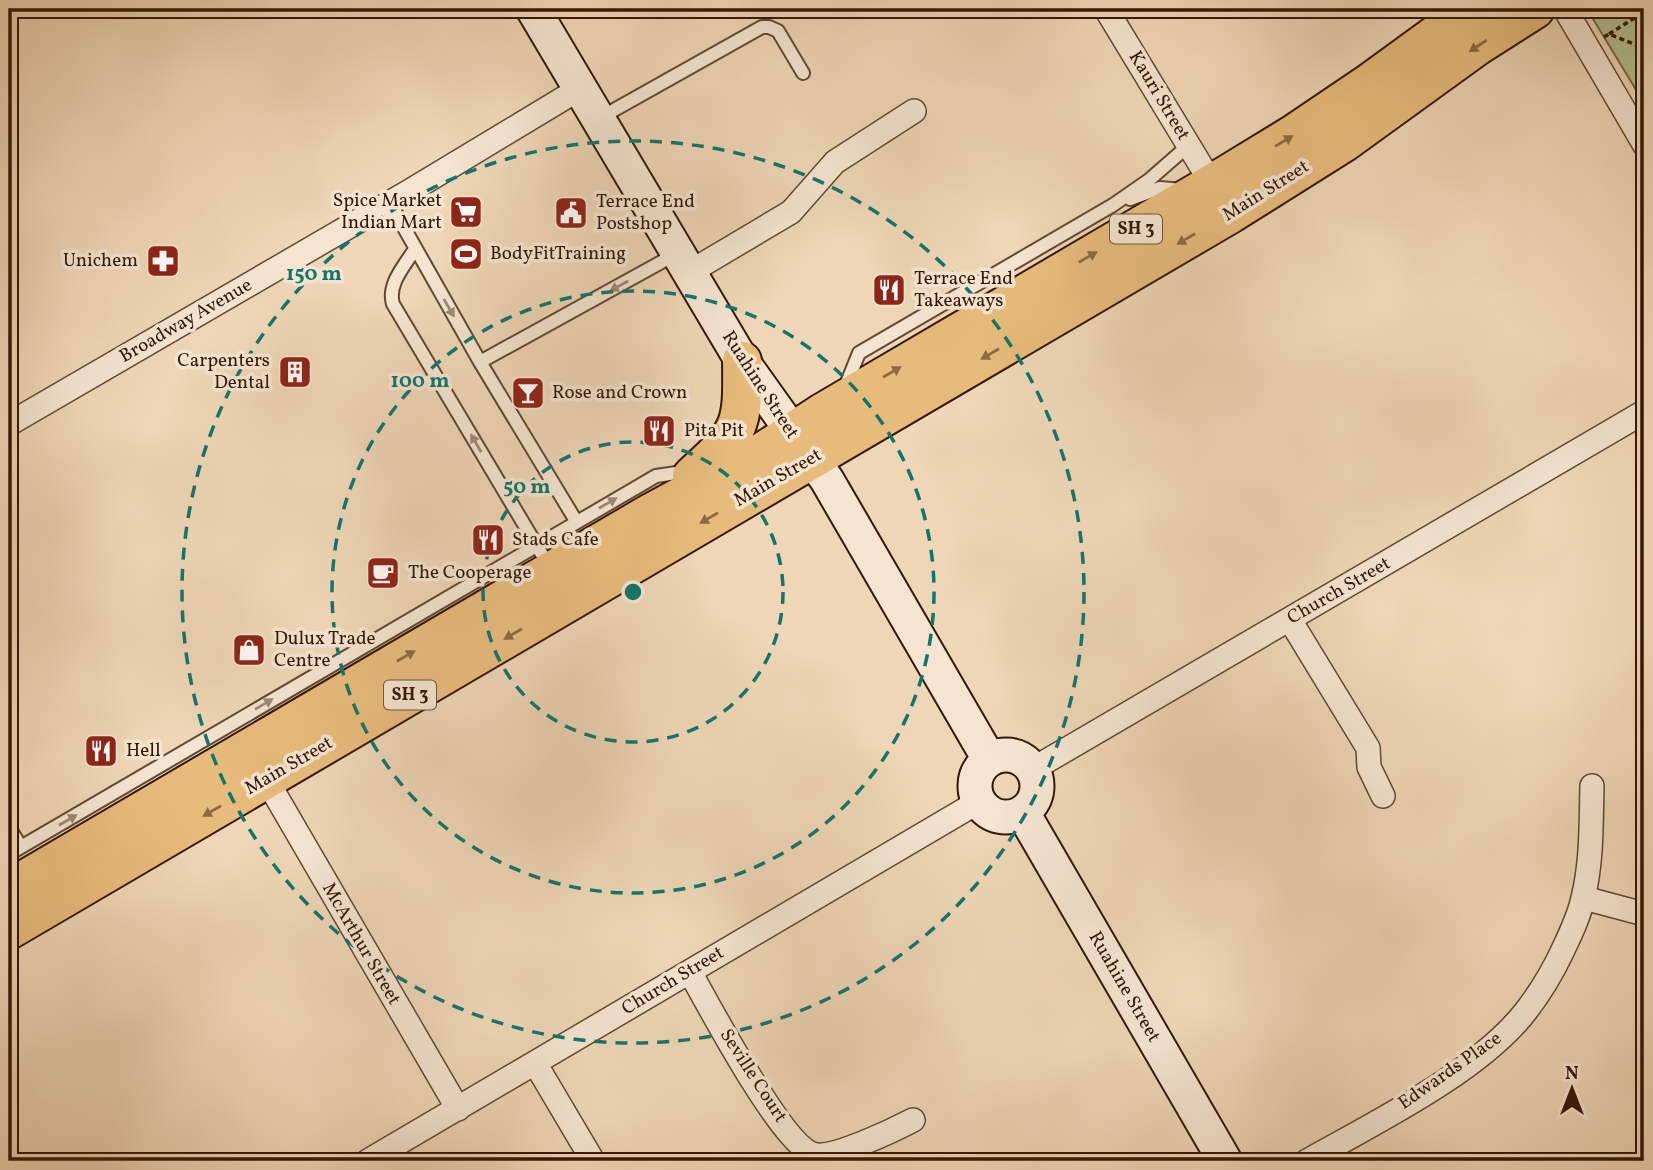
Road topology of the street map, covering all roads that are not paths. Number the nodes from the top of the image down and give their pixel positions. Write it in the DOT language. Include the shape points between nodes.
graph roads {
  1 [pos="533,9"];
  2 [pos="1106,9"];
  3 [pos="1470,9"];
  4 [pos="1535,9"];
  5 [pos="1565,9"];
  6 [pos="803,73"];
  7 [pos="579,89"];
  8 [pos="914,111"];
  9 [pos="598,120"];
  10 [pos="1644,144"];
  11 [pos="1189,145"];
  12 [pos="1205,188"];
  13 [pos="390,203"];
  14 [pos="1114,205"];
  15 [pos="415,249"];
  16 [pos="685,262"];
  17 [pos="742,361"];
  18 [pos="480,362"];
  19 [pos="839,403"];
  20 [pos="1644,412"];
  21 [pos="9,424"];
  22 [pos="801,446"];
  23 [pos="699,470"];
  24 [pos="649,514"];
  25 [pos="576,522"];
  26 [pos="544,558"];
  27 [pos="1290,620"];
  28 [pos="989,759"];
  29 [pos="1033,769"];
  30 [pos="266,779"];
  31 [pos="1592,786"];
  32 [pos="1383,796"];
  33 [pos="136,797"];
  34 [pos="978,802"];
  35 [pos="1023,814"];
  36 [pos="9,827"];
  37 [pos="21,847"];
  38 [pos="9,854"];
  39 [pos="9,889"];
  40 [pos="1584,898"];
  41 [pos="1644,914"];
  42 [pos="9,930"];
  43 [pos="690,972"];
  44 [pos="535,1063"];
  45 [pos="458,1109"];
  46 [pos="913,1119"];
  47 [pos="368,1161"];
  48 [pos="593,1161"];
  49 [pos="1225,1161"];
  50 [pos="1307,1161"];
  1 -- 7 [label="street, Ruahine Street"];
  2 -- 11 [label="street, Kauri Street"];
  12 -- 3 [label="highway, Main Street / SH 3, one-way" via="1294,134"];
  4 -- 22 [label="highway, Main Street / SH 3, one-way" via="1282,182"];
  5 -- 10 [label="street"];
  6 -- 9 [label="lane" via="778,31 762,27"];
  7 -- 9 [label="street, Ruahine Street"];
  7 -- 13 [label="street, Broadway Avenue"];
  8 -- 16 [label="street" via="835,162 791,212"];
  9 -- 16 [label="street, Ruahine Street"];
  11 -- 12 [label="street, Kauri Street"];
  11 -- 14 [label="lane"];
  12 -- 14 [label="lane" via="1160,188"];
  19 -- 12 [label="highway, Main Street / SH 3, one-way"];
  13 -- 15 [label="lane"];
  13 -- 21 [label="street, Broadway Avenue"];
  14 -- 19 [label="lane" via="859,353"];
  15 -- 18 [label="lane, one-way"];
  26 -- 15 [label="lane, one-way" via="393,304 391,291"];
  16 -- 17 [label="street, Ruahine Street"];
  16 -- 18 [label="lane, one-way" via="554,322"];
  17 -- 22 [label="street, Ruahine Street"];
  17 -- 23 [label="highway" via="740,420 728,442"];
  18 -- 25 [label="lane"];
  19 -- 22 [label="highway, Main Street / SH 3"];
  20 -- 27 [label="street, Church Street"];
  22 -- 24 [label="highway, Main Street / SH 3" via="758,455"];
  22 -- 28 [label="street, Ruahine Street" via="827,480"];
  22 -- 30 [label="highway, Main Street / SH 3, one-way"];
  23 -- 24 [label="highway"];
  25 -- 23 [label="lane, one-way" via="656,476"];
  24 -- 26 [label="highway, Main Street / SH 3"];
  25 -- 26 [label="lane"];
  33 -- 26 [label="highway, Main Street / SH 3, one-way"];
  27 -- 29 [label="street, Church Street"];
  27 -- 32 [label="street" via="1367,748 1369,767"];
  28 -- 29 [label="street" via="1019,757"];
  28 -- 34 [label="street" via="975,779"];
  29 -- 35 [label="street" via="1036,795"];
  30 -- 42 [label="highway, Main Street / SH 3, one-way"];
  30 -- 45 [label="street, McArthur Street"];
  31 -- 40 [label="street, Edwards Place"];
  37 -- 33 [label="lane, one-way"];
  33 -- 39 [label="highway, Main Street / SH 3"];
  34 -- 35 [label="street" via="992,815"];
  34 -- 43 [label="street, Church Street"];
  35 -- 49 [label="street, Ruahine Street"];
  36 -- 37 [label="lane"];
  37 -- 38 [label="lane"];
  40 -- 41 [label="street"];
  40 -- 50 [label="street, Edwards Place" via="1549,978 1525,1013 1495,1044 1437,1085"];
  43 -- 44 [label="street, Church Street"];
  43 -- 46 [label="street, Seville Court" via="768,1105 806,1151 830,1153 889,1133"];
  44 -- 45 [label="street, Church Street"];
  44 -- 48 [label="street"];
  45 -- 47 [label="street, Church Street"];
}
